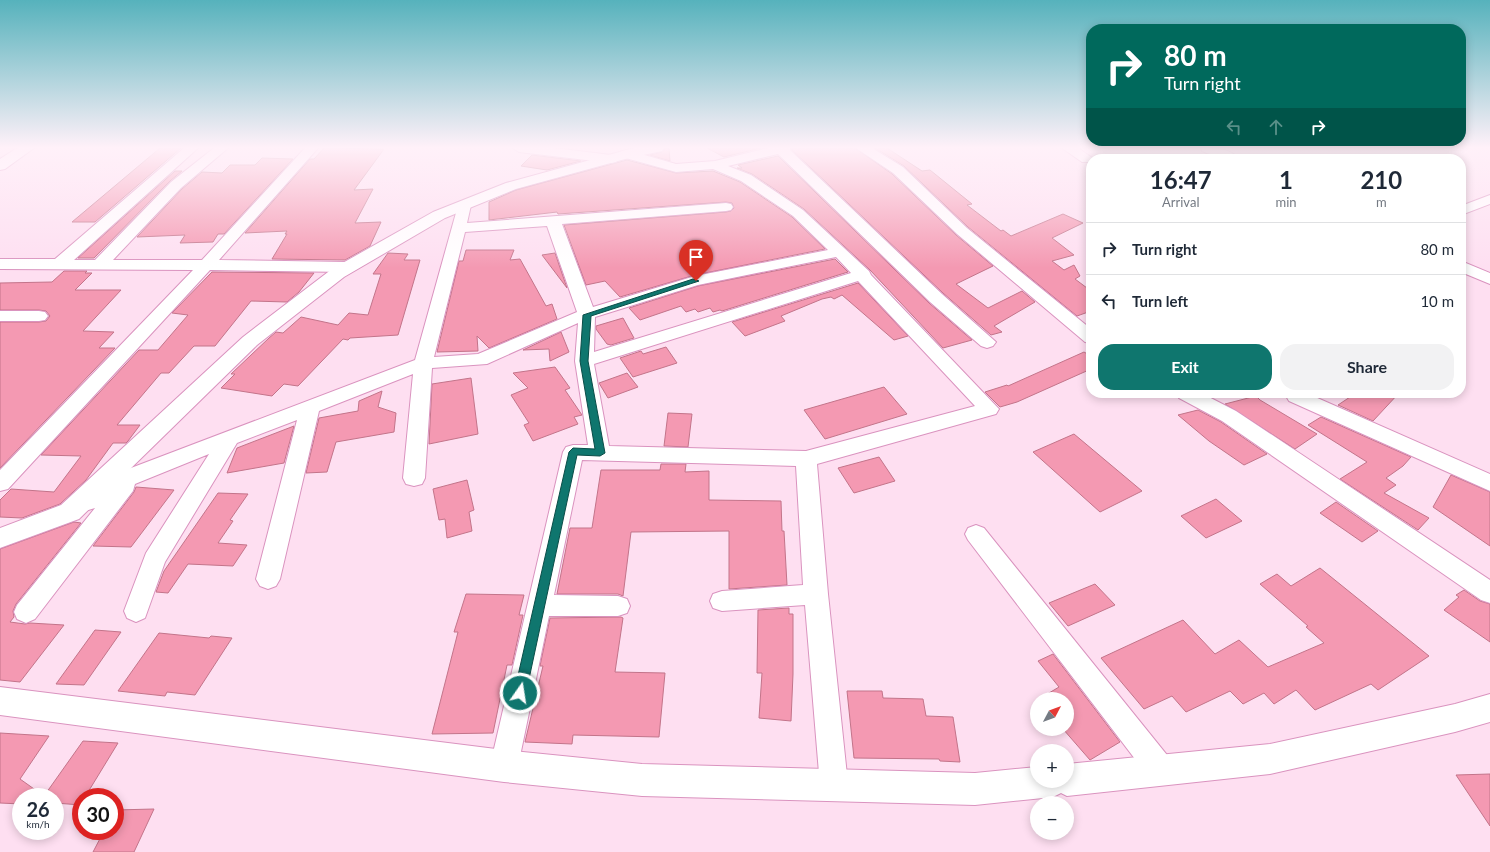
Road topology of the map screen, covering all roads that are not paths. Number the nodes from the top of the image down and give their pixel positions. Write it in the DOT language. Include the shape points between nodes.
graph roads {
  1 [pos="146,188"];
  2 [pos="173,188"];
  3 [pos="276,188"];
  4 [pos="507,188"];
  5 [pos="761,188"];
  6 [pos="823,188"];
  7 [pos="917,188"];
  8 [pos="1490,199"];
  9 [pos="464,205"];
  10 [pos="726,207"];
  11 [pos="1466,209"];
  12 [pos="557,220"];
  13 [pos="459,228"];
  14 [pos="840,252"];
  15 [pos="0,264"];
  16 [pos="58,265"];
  17 [pos="99,265"];
  18 [pos="206,265"];
  19 [pos="347,267"];
  20 [pos="1466,268"];
  21 [pos="863,274"];
  22 [pos="1490,279"];
  23 [pos="587,315"];
  24 [pos="0,316"];
  25 [pos="39,316"];
  26 [pos="1086,334"];
  27 [pos="987,342"];
  28 [pos="584,361"];
  29 [pos="423,363"];
  30 [pos="1195,398"];
  31 [pos="1300,398"];
  32 [pos="310,407"];
  33 [pos="231,437"];
  34 [pos="600,453"];
  35 [pos="806,459"];
  36 [pos="131,477"];
  37 [pos="414,478"];
  38 [pos="0,483"];
  39 [pos="1490,483"];
  40 [pos="70,512"];
  41 [pos="976,534"];
  42 [pos="0,538"];
  43 [pos="268,579"];
  44 [pos="1490,593"];
  45 [pos="816,594"];
  46 [pos="722,601"];
  47 [pos="539,605"];
  48 [pos="618,606"];
  49 [pos="136,611"];
  50 [pos="26,612"];
  51 [pos="0,701"];
  52 [pos="1490,708"];
  53 [pos="504,766"];
  54 [pos="1161,770"];
  55 [pos="1074,779"];
  56 [pos="1030,783"];
  57 [pos="834,785"];
  1 -- 16 [label="street"];
  2 -- 17 [label="street"];
  3 -- 18 [label="street"];
  4 -- 9 [label="street"];
  5 -- 14 [label="street" via="798,213"];
  6 -- 27 [label="street" via="936,298"];
  7 -- 26 [label="street" via="962,231"];
  8 -- 11 [label="street"];
  9 -- 13 [label="street"];
  9 -- 19 [label="street" via="438,215"];
  10 -- 12 [label="street"];
  12 -- 13 [label="street"];
  12 -- 23 [label="street" via="554,223"];
  13 -- 29 [label="street"];
  14 -- 21 [label="street"];
  14 -- 23 [label="street" via="696,281"];
  15 -- 16 [label="street"];
  16 -- 17 [label="street"];
  17 -- 18 [label="street"];
  18 -- 19 [label="street"];
  18 -- 38 [label="street"];
  19 -- 40 [label="street" via="250,341"];
  20 -- 22 [label="street"];
  21 -- 28 [label="street"];
  21 -- 35 [label="street" via="887,303 989,409"];
  23 -- 28 [label="street"];
  23 -- 29 [label="street" via="481,360"];
  24 -- 25 [label="street"];
  28 -- 34 [label="street"];
  29 -- 32 [label="street"];
  29 -- 37 [label="street"];
  30 -- 44 [label="street" via="1229,416"];
  31 -- 39 [label="street"];
  32 -- 33 [label="street"];
  32 -- 43 [label="street"];
  33 -- 36 [label="street"];
  33 -- 49 [label="street" via="154,560"];
  34 -- 35 [label="street"];
  34 -- 47 [label="street" via="573,452"];
  35 -- 45 [label="street"];
  36 -- 40 [label="street"];
  36 -- 50 [label="street"];
  40 -- 42 [label="street"];
  41 -- 54 [label="street"];
  45 -- 46 [label="street"];
  45 -- 57 [label="street"];
  47 -- 48 [label="street"];
  47 -- 53 [label="street"];
  51 -- 53 [label="street"];
  52 -- 54 [label="street" via="1456,718 1270,759"];
  53 -- 57 [label="street" via="642,780"];
  54 -- 55 [label="street"];
  56 -- 57 [label="street" via="975,789"];
}
